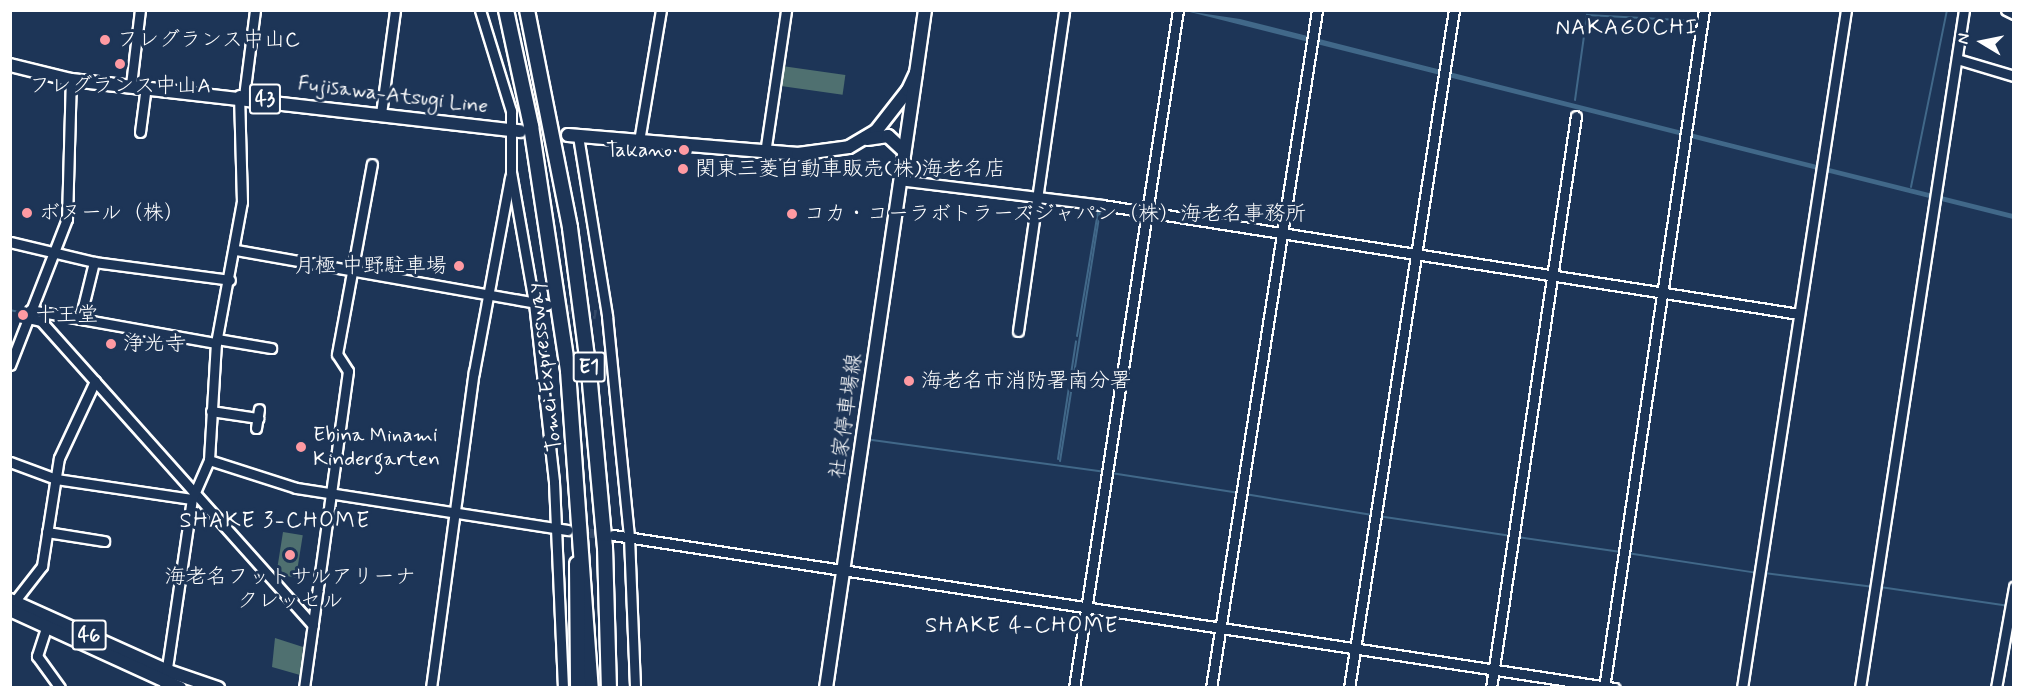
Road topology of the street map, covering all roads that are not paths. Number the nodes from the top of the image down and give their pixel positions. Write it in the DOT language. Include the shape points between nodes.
graph roads {
  1 [pos="140,10"];
  2 [pos="255,10"];
  3 [pos="394,10"];
  4 [pos="480,10"];
  5 [pos="506,10"];
  6 [pos="527,10"];
  7 [pos="662,10"];
  8 [pos="786,10"];
  9 [pos="925,10"];
  10 [pos="1064,10"];
  11 [pos="1178,10"];
  12 [pos="1317,10"];
  13 [pos="1454,10"];
  14 [pos="1704,10"];
  15 [pos="1846,10"];
  16 [pos="1964,10"];
  17 [pos="1957,59"];
  18 [pos="10,65"];
  19 [pos="916,73"];
  20 [pos="2013,76"];
  21 [pos="71,80"];
  22 [pos="130,85"];
  23 [pos="146,86"];
  24 [pos="242,96"];
  25 [pos="381,114"];
  26 [pos="1576,116"];
  27 [pos="885,123"];
  28 [pos="521,129"];
  29 [pos="907,130"];
  30 [pos="140,132"];
  31 [pos="573,136"];
  32 [pos="865,140"];
  33 [pos="639,141"];
  34 [pos="904,150"];
  35 [pos="765,153"];
  36 [pos="372,164"];
  37 [pos="511,172"];
  38 [pos="899,180"];
  39 [pos="1036,198"];
  40 [pos="1145,213"];
  41 [pos="1281,233"];
  42 [pos="10,242"];
  43 [pos="236,249"];
  44 [pos="1415,253"];
  45 [pos="56,255"];
  46 [pos="94,262"];
  47 [pos="352,271"];
  48 [pos="1554,275"];
  49 [pos="230,280"];
  50 [pos="1665,293"];
  51 [pos="488,295"];
  52 [pos="534,303"];
  53 [pos="547,305"];
  54 [pos="29,314"];
  55 [pos="596,314"];
  56 [pos="1799,314"];
  57 [pos="607,316"];
  58 [pos="80,319"];
  59 [pos="1018,331"];
  60 [pos="217,341"];
  61 [pos="271,348"];
  62 [pos="10,365"];
  63 [pos="94,381"];
  64 [pos="211,411"];
  65 [pos="256,428"];
  66 [pos="575,436"];
  67 [pos="209,460"];
  68 [pos="10,462"];
  69 [pos="56,479"];
  70 [pos="331,493"];
  71 [pos="194,495"];
  72 [pos="456,514"];
  73 [pos="563,530"];
  74 [pos="47,532"];
  75 [pos="613,535"];
  76 [pos="629,537"];
  77 [pos="105,541"];
  78 [pos="844,568"];
  79 [pos="2013,587"];
  80 [pos="12,604"];
  81 [pos="1087,606"];
  82 [pos="608,608"];
  83 [pos="48,622"];
  84 [pos="313,625"];
  85 [pos="1221,627"];
  86 [pos="1355,650"];
  87 [pos="1494,670"];
  88 [pos="166,680"];
  89 [pos="60,687"];
  90 [pos="180,687"];
  91 [pos="218,687"];
  92 [pos="304,687"];
  93 [pos="431,687"];
  94 [pos="563,687"];
  95 [pos="578,687"];
  96 [pos="591,687"];
  97 [pos="609,687"];
  98 [pos="615,687"];
  99 [pos="635,687"];
  100 [pos="826,687"];
  101 [pos="1074,687"];
  102 [pos="1212,687"];
  103 [pos="1349,687"];
  104 [pos="1491,687"];
  105 [pos="1607,687"];
  106 [pos="1742,687"];
  107 [pos="1860,687"];
  108 [pos="1996,687"];
  1 -- 22 [label="street"];
  2 -- 24 [label="street"];
  3 -- 25 [label="street"];
  4 -- 28 [label="street" via="491,60 507,87"];
  5 -- 28 [label="highway, Tomei Expressway / E1" via="520,73"];
  6 -- 82 [label="highway, Tomei Expressway / E1" via="589,372"];
  7 -- 33 [label="street"];
  8 -- 35 [label="street"];
  9 -- 19 [label="main road"];
  10 -- 39 [label="street"];
  11 -- 40 [label="street"];
  12 -- 41 [label="street"];
  13 -- 44 [label="street"];
  14 -- 50 [label="street"];
  15 -- 56 [label="street"];
  16 -- 17 [label="street"];
  17 -- 20 [label="street"];
  17 -- 107 [label="street"];
  18 -- 21 [label="main road, Fujisawa-Atsugi Line / 43"];
  19 -- 27 [label="main road"];
  19 -- 29 [label="main road, 社家停車場線"];
  21 -- 22 [label="main road, Fujisawa-Atsugi Line / 43"];
  21 -- 45 [label="street" via="71,190"];
  22 -- 23 [label="main road, Fujisawa-Atsugi Line / 43"];
  23 -- 24 [label="main road, Fujisawa-Atsugi Line / 43"];
  23 -- 30 [label="street"];
  24 -- 25 [label="main road, Fujisawa-Atsugi Line / 43"];
  24 -- 43 [label="street" via="244,181"];
  25 -- 28 [label="main road, Fujisawa-Atsugi Line / 43"];
  26 -- 48 [label="street"];
  27 -- 29 [label="main road" via="898,120"];
  27 -- 32 [label="main road"];
  28 -- 37 [label="street"];
  28 -- 66 [label="highway, Tomei Expressway / E1"];
  29 -- 34 [label="main road, 社家停車場線"];
  31 -- 33 [label="main road"];
  31 -- 57 [label="street"];
  32 -- 34 [label="main road" via="888,136"];
  32 -- 35 [label="main road" via="827,153"];
  33 -- 35 [label="main road"];
  34 -- 38 [label="main road, 社家停車場線"];
  36 -- 47 [label="street"];
  37 -- 51 [label="street"];
  37 -- 52 [label="street"];
  38 -- 39 [label="street"];
  38 -- 78 [label="main road, 社家停車場線"];
  39 -- 40 [label="street"];
  39 -- 59 [label="street"];
  40 -- 41 [label="street"];
  40 -- 81 [label="street"];
  41 -- 44 [label="street"];
  41 -- 85 [label="street"];
  42 -- 45 [label="street"];
  43 -- 47 [label="street"];
  43 -- 49 [label="street"];
  44 -- 48 [label="street"];
  44 -- 86 [label="street"];
  45 -- 46 [label="street"];
  45 -- 54 [label="street"];
  46 -- 49 [label="street"];
  46 -- 58 [label="street"];
  47 -- 51 [label="street"];
  47 -- 70 [label="street" via="337,358 348,371"];
  48 -- 50 [label="street"];
  48 -- 87 [label="street"];
  49 -- 60 [label="street"];
  50 -- 56 [label="street"];
  50 -- 105 [label="street"];
  51 -- 52 [label="street"];
  51 -- 72 [label="street"];
  52 -- 53 [label="street"];
  52 -- 73 [label="street"];
  54 -- 58 [label="street"];
  54 -- 62 [label="street"];
  54 -- 63 [label="street" via="41,321"];
  55 -- 57 [label="street"];
  56 -- 106 [label="street"];
  57 -- 76 [label="street"];
  58 -- 60 [label="street"];
  60 -- 61 [label="street"];
  60 -- 64 [label="street"];
  63 -- 69 [label="street" via="64,440"];
  63 -- 71 [label="street"];
  64 -- 65 [label="street" via="259,413"];
  64 -- 67 [label="street"];
  66 -- 95 [label="highway"];
  66 -- 96 [label="highway, Tomei Expressway / E1"];
  67 -- 70 [label="street"];
  67 -- 71 [label="street"];
  68 -- 69 [label="street"];
  69 -- 71 [label="street"];
  69 -- 74 [label="street"];
  70 -- 72 [label="street"];
  70 -- 84 [label="street"];
  71 -- 84 [label="street"];
  71 -- 88 [label="street"];
  72 -- 73 [label="street"];
  72 -- 93 [label="street"];
  73 -- 94 [label="street"];
  74 -- 77 [label="street"];
  74 -- 80 [label="street" via="37,572"];
  75 -- 76 [label="street"];
  76 -- 78 [label="street"];
  76 -- 99 [label="street"];
  78 -- 81 [label="street"];
  78 -- 100 [label="main road, 社家停車場線"];
  79 -- 108 [label="street"];
  80 -- 83 [label="main road, 46"];
  81 -- 85 [label="street"];
  81 -- 101 [label="street"];
  82 -- 97 [label="highway, Tomei Expressway / E1"];
  82 -- 98 [label="highway"];
  83 -- 88 [label="main road, 46"];
  83 -- 89 [label="street" via="38,648 42,666"];
  84 -- 92 [label="street"];
  85 -- 86 [label="street"];
  85 -- 102 [label="street"];
  86 -- 87 [label="street"];
  86 -- 103 [label="street"];
  87 -- 104 [label="street"];
  87 -- 105 [label="street"];
  88 -- 90 [label="main road, 46"];
  88 -- 91 [label="main road, 46"];
}
